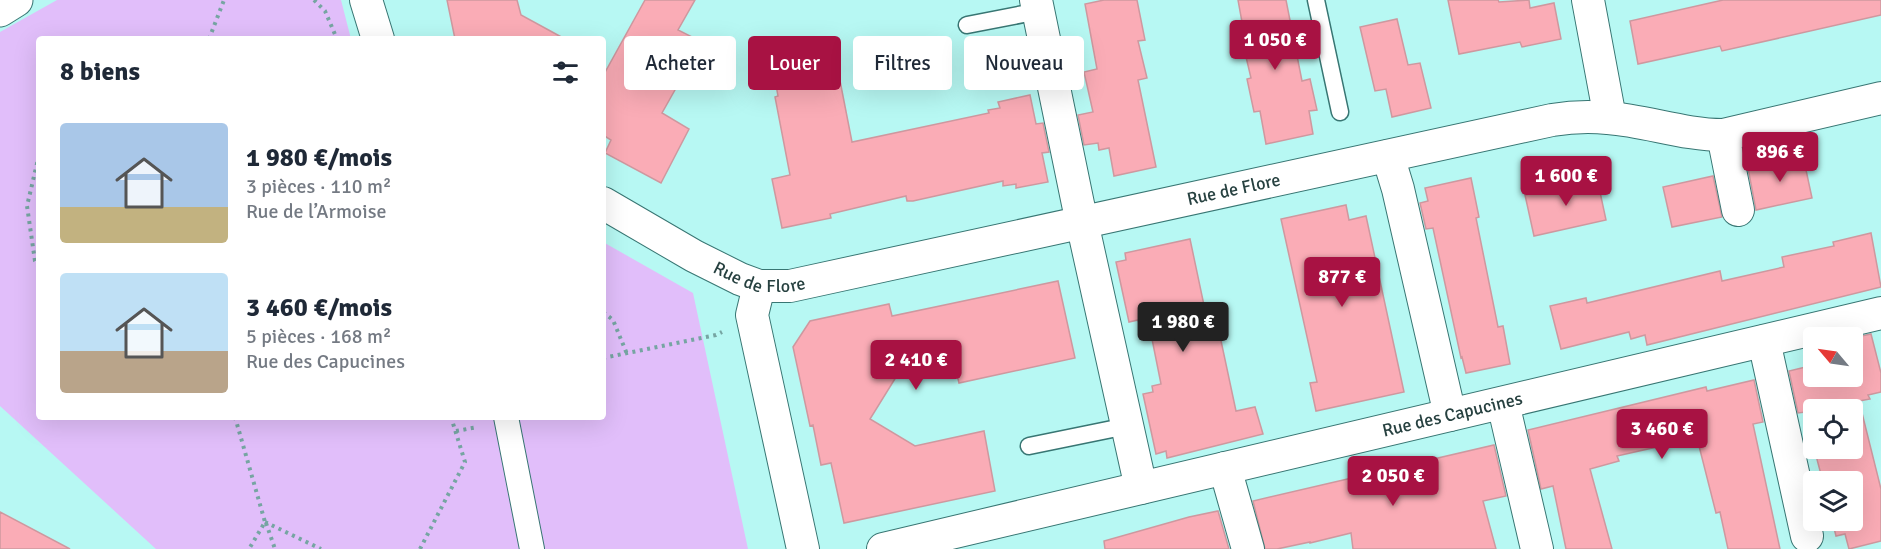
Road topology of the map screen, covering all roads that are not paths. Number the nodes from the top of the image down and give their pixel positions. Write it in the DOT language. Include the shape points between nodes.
graph roads {
  1 [pos="16,0"];
  2 [pos="366,0"];
  3 [pos="1316,0"];
  4 [pos="1588,0"];
  5 [pos="1038,5"];
  6 [pos="0,9"];
  7 [pos="967,25"];
  8 [pos="377,36"];
  9 [pos="1881,98"];
  10 [pos="1340,112"];
  11 [pos="1610,118"];
  12 [pos="1723,135"];
  13 [pos="1388,156"];
  14 [pos="606,205"];
  15 [pos="1738,210"];
  16 [pos="1082,222"];
  17 [pos="755,300"];
  18 [pos="1881,314"];
  19 [pos="1764,341"];
  20 [pos="1503,403"];
  21 [pos="1450,415"];
  22 [pos="507,420"];
  23 [pos="1127,426"];
  24 [pos="1029,446"];
  25 [pos="1225,468"];
  26 [pos="1141,488"];
  27 [pos="995,536"];
  28 [pos="1807,536"];
  29 [pos="803,547"];
  30 [pos="532,549"];
  31 [pos="883,549"];
  32 [pos="1248,549"];
  33 [pos="1537,549"];
  1 -- 6 [label="street"];
  2 -- 8 [label="street"];
  3 -- 10 [label="lane"];
  4 -- 11 [label="street"];
  5 -- 7 [label="lane"];
  5 -- 16 [label="street"];
  9 -- 12 [label="street, Rue de Flore"];
  11 -- 12 [label="street, Rue de Flore"];
  11 -- 13 [label="street, Rue de Flore" via="1569,117"];
  12 -- 15 [label="street"];
  13 -- 16 [label="street, Rue de Flore"];
  13 -- 21 [label="street"];
  14 -- 17 [label="street, Rue de Flore" via="740,279"];
  16 -- 17 [label="street, Rue de Flore" via="790,286"];
  16 -- 23 [label="street"];
  17 -- 29 [label="street"];
  18 -- 19 [label="street, Rue des Capucines"];
  19 -- 20 [label="street, Rue des Capucines"];
  19 -- 28 [label="street"];
  20 -- 21 [label="street, Rue des Capucines"];
  20 -- 33 [label="street"];
  21 -- 25 [label="street, Rue des Capucines"];
  22 -- 30 [label="street"];
  23 -- 24 [label="lane"];
  23 -- 26 [label="street"];
  25 -- 26 [label="street, Rue des Capucines"];
  25 -- 32 [label="street"];
  26 -- 27 [label="street, Rue des Capucines"];
  27 -- 31 [label="street, Rue des Capucines"];
}
